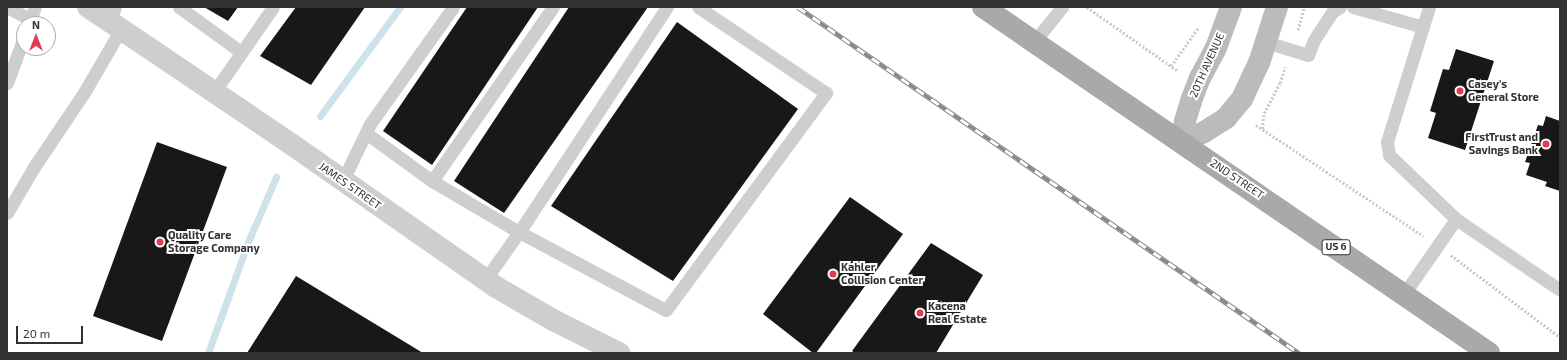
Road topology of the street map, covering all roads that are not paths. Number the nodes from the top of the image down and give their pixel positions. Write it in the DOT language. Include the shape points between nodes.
graph roads {
  1 [pos="7,7"];
  2 [pos="88,7"];
  3 [pos="180,7"];
  4 [pos="272,7"];
  5 [pos="453,7"];
  6 [pos="553,7"];
  7 [pos="667,7"];
  8 [pos="698,7"];
  9 [pos="983,7"];
  10 [pos="1062,7"];
  11 [pos="1231,7"];
  12 [pos="1277,7"];
  13 [pos="1340,7"];
  14 [pos="1353,7"];
  15 [pos="1429,7"];
  16 [pos="29,16"];
  17 [pos="115,19"];
  18 [pos="1423,27"];
  19 [pos="1034,42"];
  20 [pos="1266,42"];
  21 [pos="241,52"];
  22 [pos="17,56"];
  23 [pos="7,83"];
  24 [pos="214,92"];
  25 [pos="366,133"];
  26 [pos="1182,142"];
  27 [pos="343,180"];
  28 [pos="432,181"];
  29 [pos="7,213"];
  30 [pos="1456,219"];
  31 [pos="518,232"];
  32 [pos="485,280"];
  33 [pos="1560,290"];
  34 [pos="1404,294"];
  35 [pos="619,353"];
  36 [pos="1489,353"];
  1 -- 16 [label="lane"];
  2 -- 17 [label="street, JAMES STREET"];
  3 -- 21 [label="lane"];
  4 -- 21 [label="lane"];
  5 -- 25 [label="lane"];
  6 -- 28 [label="lane"];
  7 -- 31 [label="lane"];
  8 -- 31 [label="lane" via="826,93 666,310"];
  9 -- 19 [label="main road, 2ND STREET / US 6"];
  10 -- 19 [label="lane"];
  11 -- 26 [label="street, 20TH AVENUE" via="1216,48 1191,101"];
  12 -- 20 [label="street"];
  13 -- 20 [label="lane" via="1332,12 1314,40 1308,55"];
  14 -- 18 [label="lane"];
  15 -- 18 [label="lane"];
  17 -- 24 [label="street, JAMES STREET"];
  17 -- 29 [label="lane" via="85,91 34,167"];
  18 -- 30 [label="lane" via="1387,142 1389,155"];
  19 -- 26 [label="main road, 2ND STREET / US 6"];
  20 -- 26 [label="street" via="1242,99 1226,118"];
  21 -- 24 [label="lane"];
  22 -- 23 [label="lane"];
  24 -- 27 [label="street, JAMES STREET"];
  25 -- 27 [label="lane"];
  25 -- 28 [label="lane"];
  26 -- 34 [label="main road, 2ND STREET / US 6"];
  27 -- 32 [label="street, JAMES STREET"];
  28 -- 31 [label="lane"];
  30 -- 33 [label="lane"];
  30 -- 34 [label="lane"];
  31 -- 32 [label="lane"];
  32 -- 35 [label="street, JAMES STREET" via="555,321"];
  34 -- 36 [label="main road, 2ND STREET / US 6"];
}
